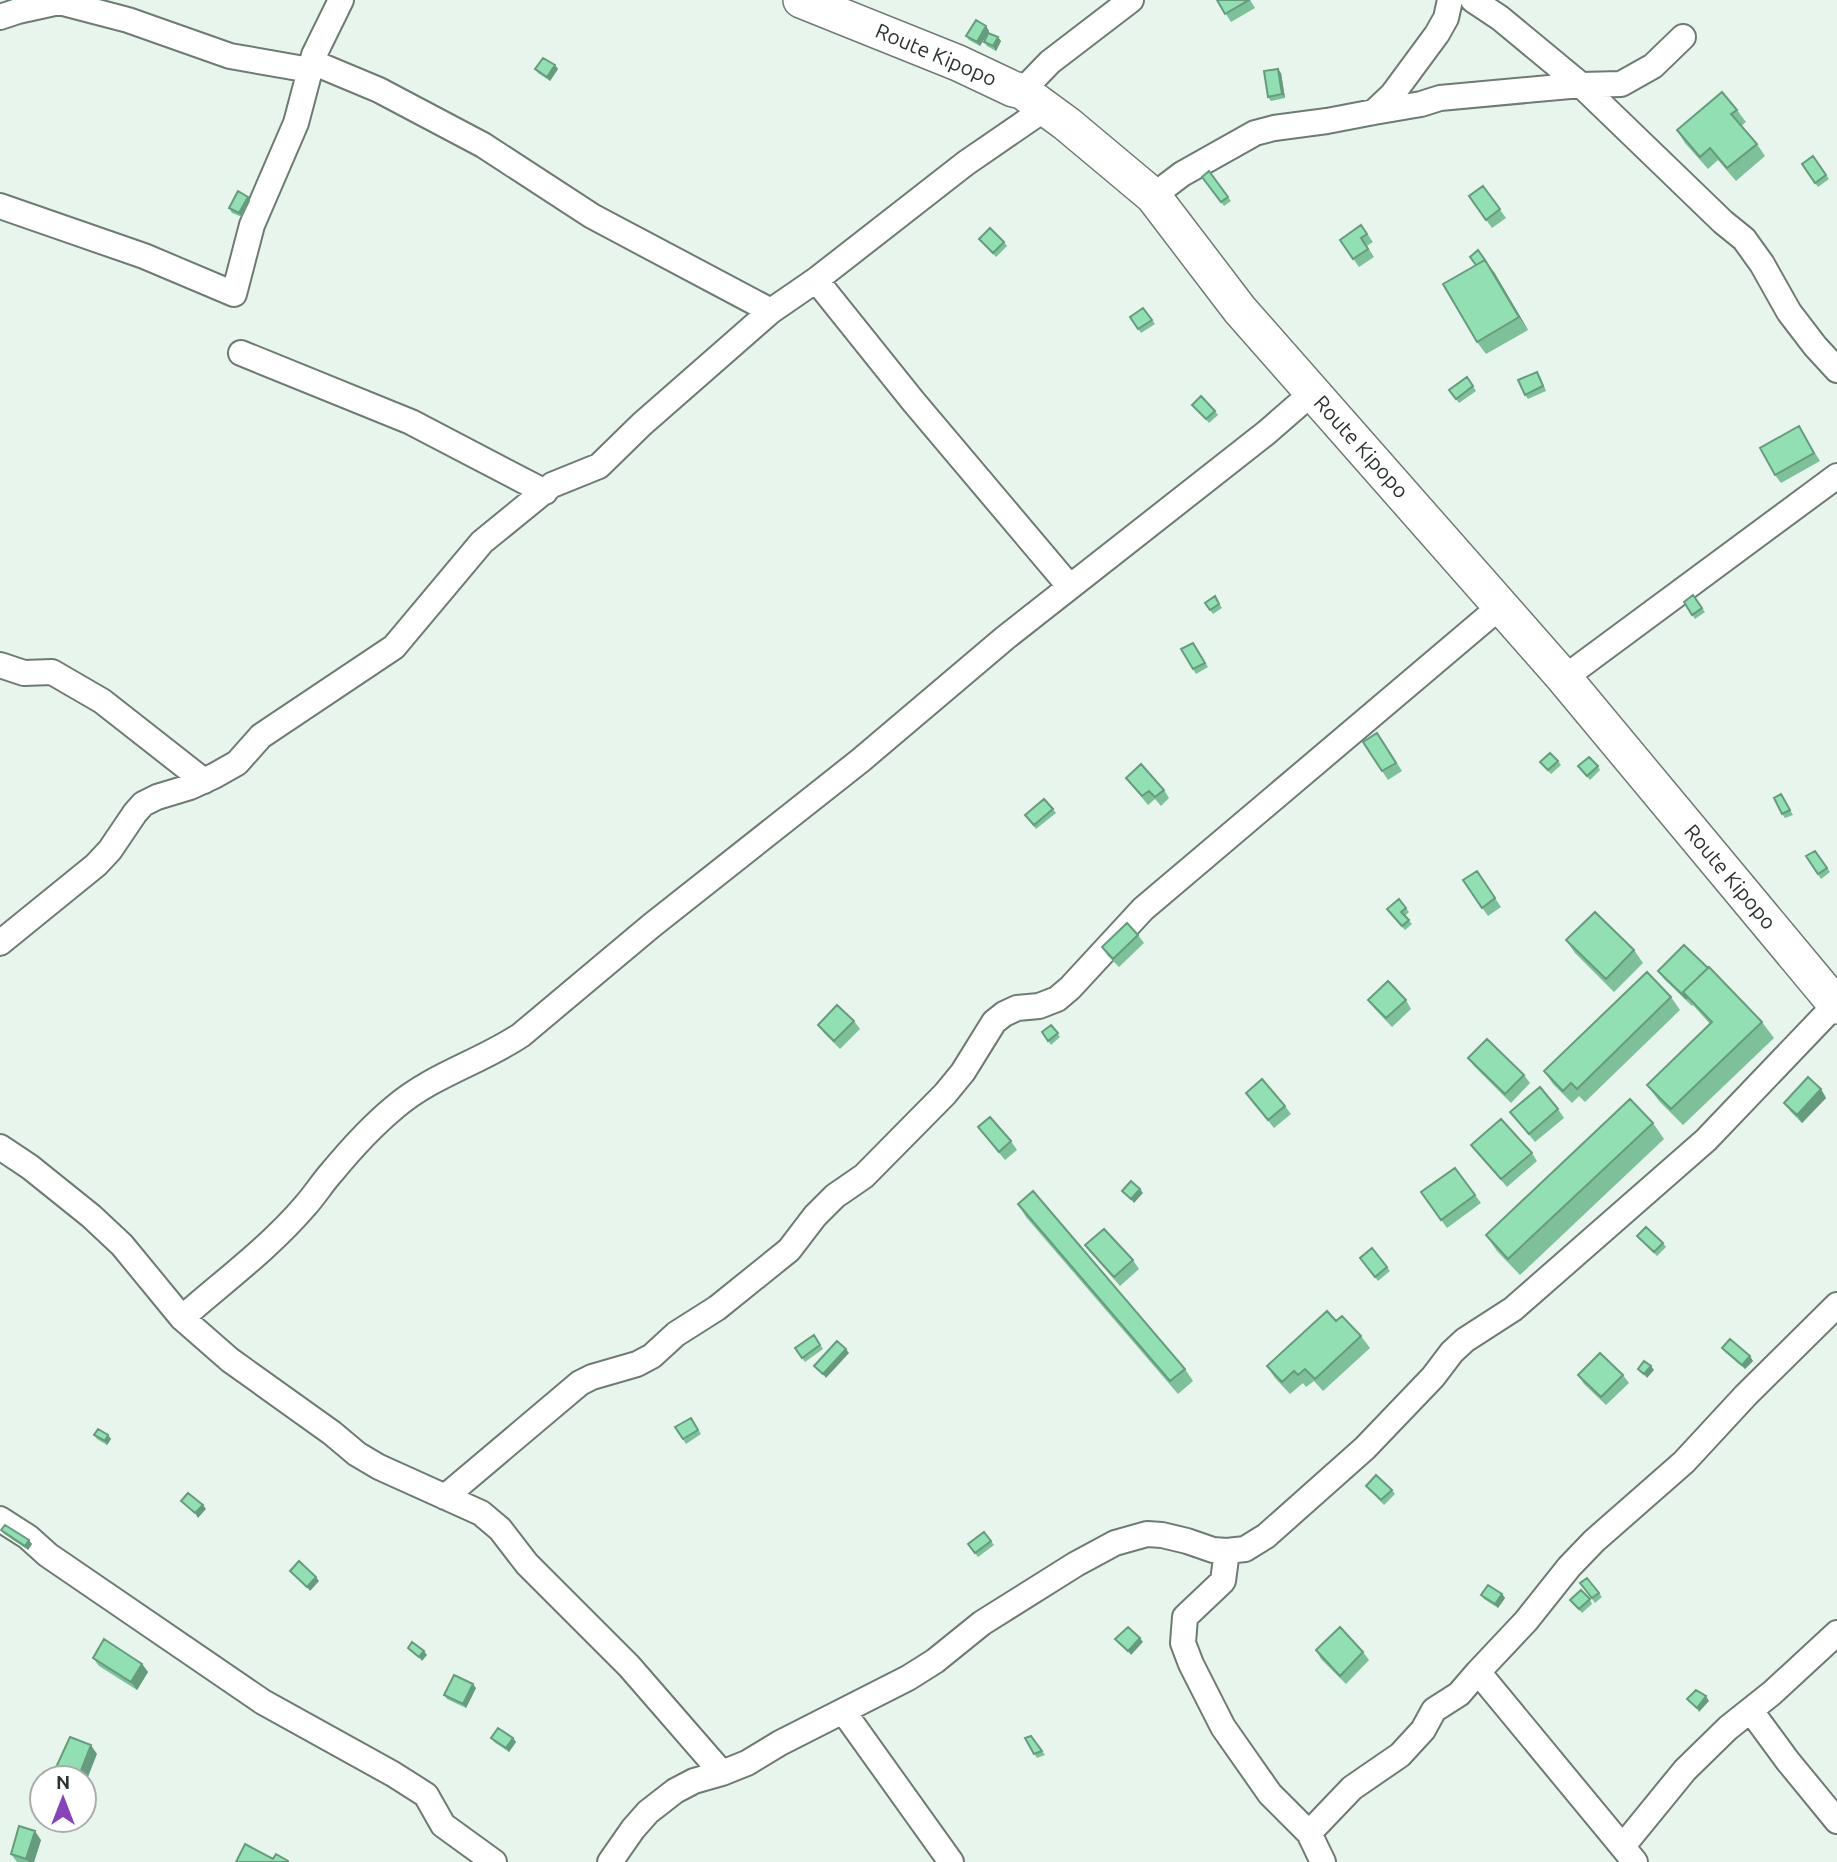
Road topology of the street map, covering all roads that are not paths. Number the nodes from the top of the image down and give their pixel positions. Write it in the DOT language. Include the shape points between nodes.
graph roads {
  1 [pos="341,0"];
  2 [pos="800,0"];
  3 [pos="1131,0"];
  4 [pos="1450,0"];
  5 [pos="1473,0"];
  6 [pos="0,17"];
  7 [pos="1683,37"];
  8 [pos="311,66"];
  9 [pos="1581,85"];
  10 [pos="1034,99"];
  11 [pos="1374,112"];
  12 [pos="1153,196"];
  13 [pos="0,206"];
  14 [pos="816,280"];
  15 [pos="771,311"];
  16 [pos="242,353"];
  17 [pos="1837,370"];
  18 [pos="1312,393"];
  19 [pos="1837,476"];
  20 [pos="545,492"];
  21 [pos="1070,587"];
  22 [pos="1502,606"];
  23 [pos="0,665"];
  24 [pos="1564,678"];
  25 [pos="204,781"];
  26 [pos="0,943"];
  27 [pos="1836,1005"];
  28 [pos="0,1147"];
  29 [pos="1837,1305"];
  30 [pos="182,1318"];
  31 [pos="445,1497"];
  32 [pos="0,1519"];
  33 [pos="1227,1551"];
  34 [pos="1837,1633"];
  35 [pos="1478,1672"];
  36 [pos="843,1711"];
  37 [pos="1751,1711"];
  38 [pos="722,1773"];
  39 [pos="1837,1821"];
  40 [pos="1309,1833"];
  41 [pos="1629,1854"];
  42 [pos="494,1862"];
  43 [pos="611,1862"];
  44 [pos="951,1862"];
  45 [pos="1323,1862"];
  1 -- 8 [label="street"];
  2 -- 10 [label="main road, Route Kipopo" via="947,58"];
  3 -- 10 [label="street" via="1050,62"];
  4 -- 11 [label="street" via="1437,34"];
  5 -- 9 [label="street"];
  6 -- 8 [label="street" via="59,2 128,20 230,56"];
  7 -- 9 [label="street" via="1653,66 1621,84"];
  8 -- 13 [label="street" via="296,123 252,225 234,294 144,256"];
  8 -- 15 [label="street" via="379,90 483,145 592,216"];
  9 -- 11 [label="street" via="1440,98"];
  9 -- 17 [label="street" via="1744,239 1789,312"];
  10 -- 12 [label="main road, Route Kipopo"];
  10 -- 14 [label="street" via="966,163"];
  11 -- 12 [label="street" via="1255,133"];
  12 -- 18 [label="main road, Route Kipopo" via="1240,310"];
  14 -- 15 [label="street"];
  14 -- 21 [label="street"];
  15 -- 20 [label="street" via="599,466"];
  16 -- 20 [label="street" via="411,422"];
  18 -- 21 [label="street"];
  18 -- 22 [label="main road, Route Kipopo"];
  19 -- 24 [label="street"];
  20 -- 25 [label="street" via="482,542 394,647 261,736 237,763"];
  21 -- 30 [label="street" via="521,1035 397,1105 257,1255"];
  22 -- 24 [label="main road, Route Kipopo"];
  22 -- 31 [label="street" via="1143,909 1057,999 1017,1008 994,1022 945,1094 864,1176 835,1196 789,1250 652,1356 580,1383"];
  23 -- 25 [label="street" via="24,673 52,671 102,701"];
  24 -- 27 [label="main road, Route Kipopo"];
  25 -- 26 [label="street" via="143,804 96,865"];
  27 -- 33 [label="street" via="1706,1140 1521,1302 1452,1352 1365,1448 1266,1536 1245,1549"];
  28 -- 30 [label="street" via="122,1245"];
  29 -- 35 [label="street" via="1684,1462 1594,1541"];
  30 -- 31 [label="street" via="230,1360 357,1454"];
  31 -- 38 [label="street" via="481,1513 500,1529 527,1564 629,1666"];
  32 -- 42 [label="street" via="263,1702 426,1796 443,1825"];
  33 -- 36 [label="street" via="1162,1535 1147,1534 1115,1543 982,1623 908,1678"];
  33 -- 40 [label="street" via="1223,1581 1185,1617 1184,1643 1223,1727 1265,1788"];
  34 -- 37 [label="street"];
  35 -- 40 [label="street" via="1460,1695 1434,1710 1400,1755 1352,1788"];
  35 -- 41 [label="street"];
  36 -- 38 [label="street"];
  36 -- 44 [label="street"];
  37 -- 39 [label="street"];
  37 -- 41 [label="street" via="1685,1770"];
  38 -- 43 [label="street" via="694,1781 663,1799 633,1829"];
  40 -- 45 [label="street"];
}
